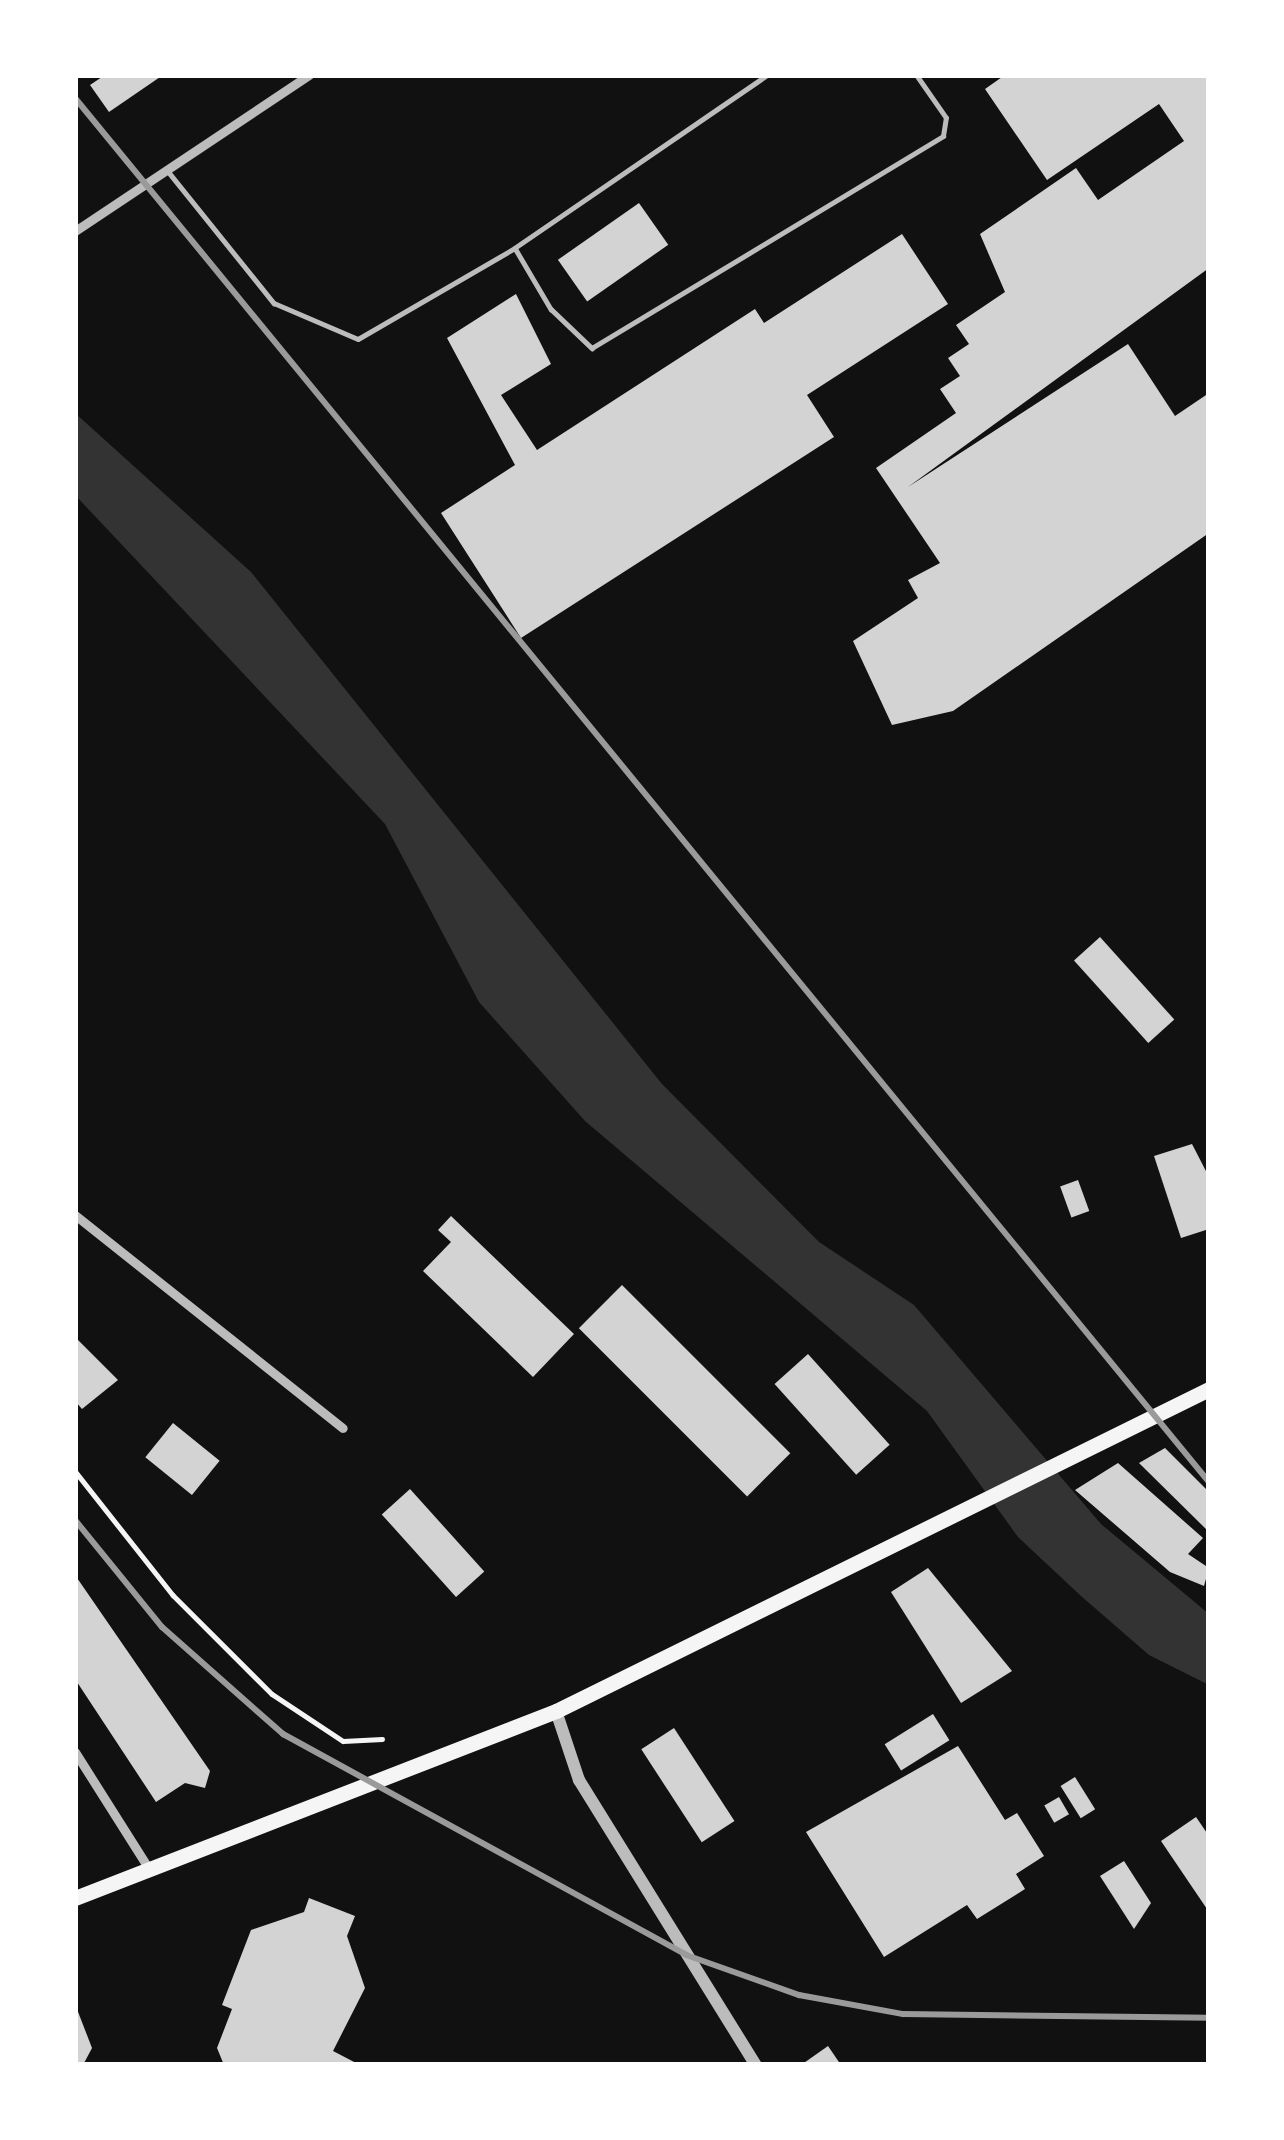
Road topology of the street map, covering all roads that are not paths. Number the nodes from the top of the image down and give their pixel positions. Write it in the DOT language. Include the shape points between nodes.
graph roads {
  1 [pos="309,75"];
  2 [pos="768,75"];
  3 [pos="916,75"];
  4 [pos="167,170"];
  5 [pos="75,231"];
  6 [pos="515,248"];
  7 [pos="75,1215"];
  8 [pos="1209,1389"];
  9 [pos="343,1428"];
  10 [pos="556,1711"];
  11 [pos="75,1752"];
  12 [pos="150,1869"];
  13 [pos="75,1898"];
  14 [pos="754,2064"];
  1 -- 4 [label="street"];
  2 -- 6 [label="lane"];
  3 -- 6 [label="lane" via="946,118 943,136 592,348 550,309"];
  4 -- 5 [label="street"];
  4 -- 6 [label="lane" via="274,303 358,339"];
  7 -- 9 [label="street"];
  8 -- 10 [label="main road"];
  10 -- 12 [label="main road"];
  10 -- 14 [label="street" via="579,1780"];
  11 -- 12 [label="street"];
  12 -- 13 [label="main road"];
}
